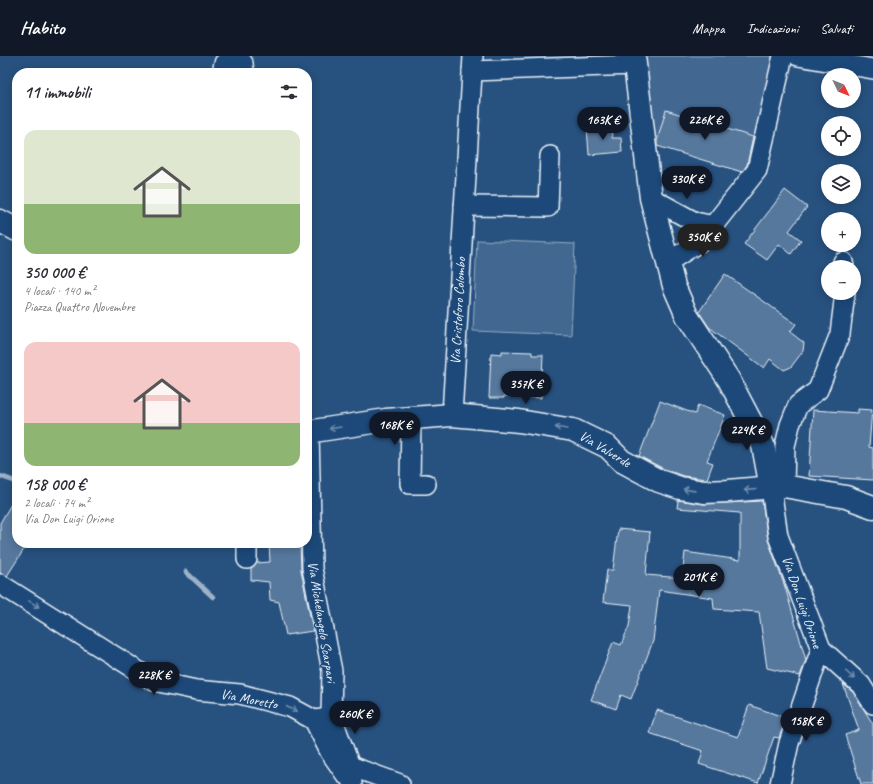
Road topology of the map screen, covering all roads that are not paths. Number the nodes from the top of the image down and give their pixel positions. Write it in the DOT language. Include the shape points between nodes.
graph roads {
  1 [pos="783,56"];
  2 [pos="798,56"];
  3 [pos="635,61"];
  4 [pos="472,63"];
  5 [pos="223,68"];
  6 [pos="244,68"];
  7 [pos="873,68"];
  8 [pos="550,156"];
  9 [pos="651,198"];
  10 [pos="464,206"];
  11 [pos="0,221"];
  12 [pos="714,226"];
  13 [pos="12,227"];
  14 [pos="668,262"];
  15 [pos="844,300"];
  16 [pos="452,415"];
  17 [pos="411,418"];
  18 [pos="312,431"];
  19 [pos="426,484"];
  20 [pos="784,487"];
  21 [pos="873,507"];
  22 [pos="311,548"];
  23 [pos="0,584"];
  24 [pos="821,649"];
  25 [pos="873,704"];
  26 [pos="323,717"];
  27 [pos="351,778"];
  28 [pos="400,784"];
  29 [pos="780,784"];
  1 -- 12 [label="street" via="757,170"];
  2 -- 7 [label="street"];
  3 -- 4 [label="street, Via Cristoforo Colombo"];
  3 -- 9 [label="street"];
  4 -- 10 [label="street, Via Cristoforo Colombo"];
  5 -- 6 [label="street" via="228,59 236,57 243,63"];
  8 -- 10 [label="street" via="548,207"];
  9 -- 12 [label="street" via="695,222"];
  9 -- 14 [label="street"];
  10 -- 16 [label="street, Via Cristoforo Colombo"];
  11 -- 13 [label="street"];
  12 -- 14 [label="street" via="701,241"];
  14 -- 20 [label="street" via="674,286 687,316 729,380"];
  15 -- 20 [label="street, Via Don Luigi Orione" via="840,334 818,390 798,405 790,425 785,446"];
  16 -- 17 [label="street, Via Valverde"];
  20 -- 16 [label="street, Via Valverde, one-way" via="710,492 680,488 659,481 622,461 608,447 574,430 519,421"];
  17 -- 18 [label="street, Via Valverde, one-way"];
  17 -- 19 [label="street" via="410,484"];
  20 -- 21 [label="street, Via Valverde" via="846,497"];
  20 -- 24 [label="street, Via Don Luigi Orione" via="778,536"];
  22 -- 26 [label="street, Via Michelangelo Scarpari" via="312,568 332,671"];
  23 -- 26 [label="street, Via Moretto, one-way" via="154,680 196,690 240,694"];
  24 -- 25 [label="street, one-way" via="861,685"];
  24 -- 29 [label="street, Via Don Luigi Orione" via="790,743"];
  26 -- 27 [label="street" via="330,752"];
  27 -- 28 [label="street"];
}
